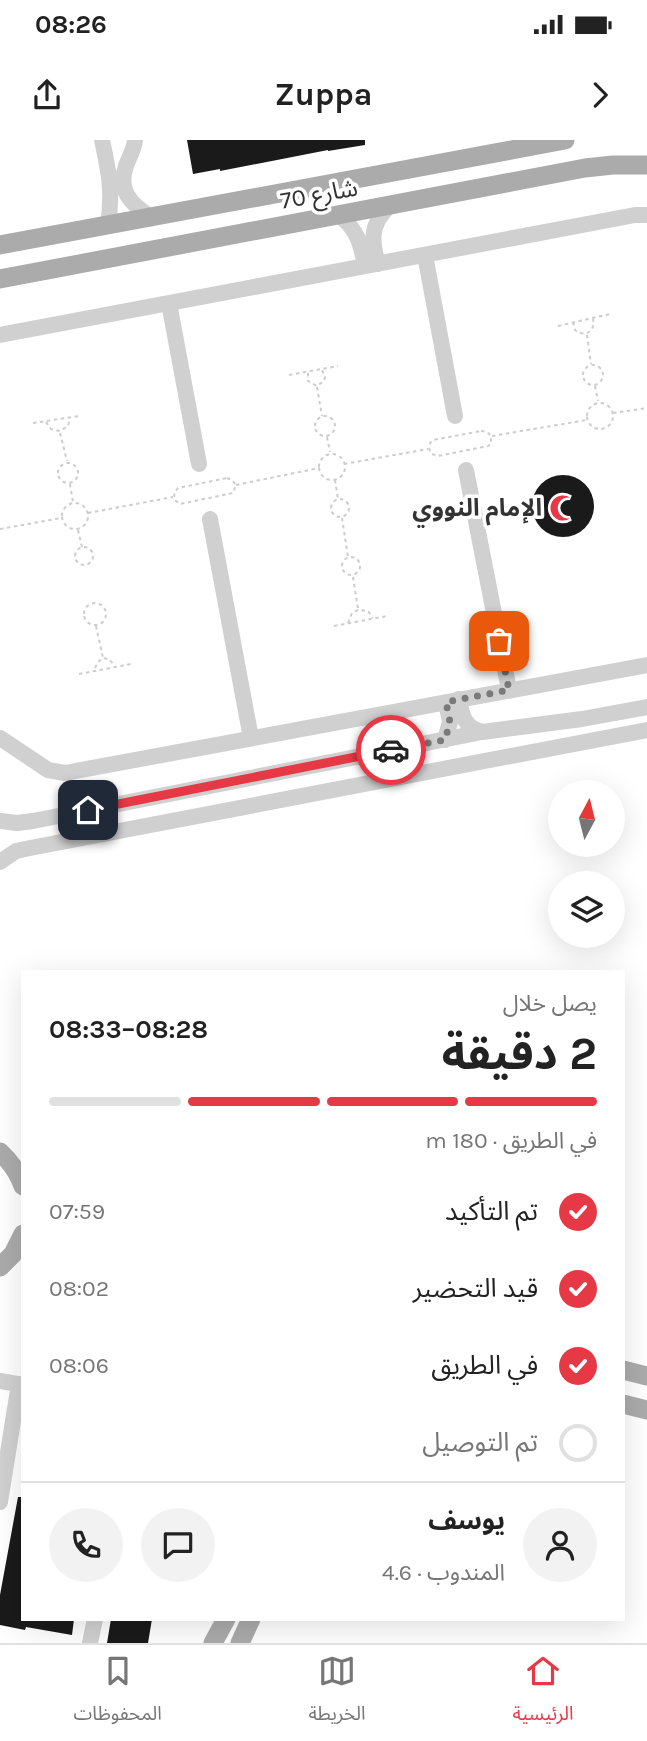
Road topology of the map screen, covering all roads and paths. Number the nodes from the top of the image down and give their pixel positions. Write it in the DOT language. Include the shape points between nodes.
graph roads {
  1 [pos="135,140"];
  2 [pos="565,140"];
  3 [pos="104,148"];
  4 [pos="128,164"];
  5 [pos="647,164"];
  6 [pos="389,206"];
  7 [pos="338,215"];
  8 [pos="647,215"];
  9 [pos="151,217"];
  10 [pos="108,225"];
  11 [pos="0,245"];
  12 [pos="425,255"];
  13 [pos="371,265"];
  14 [pos="0,279"];
  15 [pos="169,303"];
  16 [pos="610,314"];
  17 [pos="593,318"];
  18 [pos="573,322"];
  19 [pos="558,326"];
  20 [pos="587,334"];
  21 [pos="0,335"];
  22 [pos="592,365"];
  23 [pos="338,366"];
  24 [pos="322,370"];
  25 [pos="308,372"];
  26 [pos="289,375"];
  27 [pos="595,385"];
  28 [pos="317,386"];
  29 [pos="599,404"];
  30 [pos="647,408"];
  31 [pos="612,413"];
  32 [pos="79,416"];
  33 [pos="322,416"];
  34 [pos="455,416"];
  35 [pos="70,417"];
  36 [pos="587,420"];
  37 [pos="46,421"];
  38 [pos="33,423"];
  39 [pos="60,432"];
  40 [pos="327,436"];
  41 [pos="492,436"];
  42 [pos="429,449"];
  43 [pos="331,454"];
  44 [pos="67,462"];
  45 [pos="199,464"];
  46 [pos="344,464"];
  47 [pos="319,468"];
  48 [pos="466,470"];
  49 [pos="335,480"];
  50 [pos="70,483"];
  51 [pos="236,485"];
  52 [pos="174,496"];
  53 [pos="338,499"];
  54 [pos="73,502"];
  55 [pos="88,513"];
  56 [pos="342,517"];
  57 [pos="62,518"];
  58 [pos="210,519"];
  59 [pos="0,529"];
  60 [pos="78,529"];
  61 [pos="82,547"];
  62 [pos="348,557"];
  63 [pos="353,576"];
  64 [pos="358,610"];
  65 [pos="387,616"];
  66 [pos="373,619"];
  67 [pos="348,624"];
  68 [pos="96,626"];
  69 [pos="334,626"];
  70 [pos="103,658"];
  71 [pos="131,664"];
  72 [pos="647,665"];
  73 [pos="115,667"];
  74 [pos="96,670"];
  75 [pos="79,674"];
  76 [pos="509,690"];
  77 [pos="453,701"];
  78 [pos="647,707"];
  79 [pos="647,730"];
  80 [pos="482,732"];
  81 [pos="0,737"];
  82 [pos="251,738"];
  83 [pos="445,740"];
  84 [pos="1,821"];
  85 [pos="1,860"];
  86 [pos="0,1152"];
  87 [pos="21,1181"];
  88 [pos="21,1238"];
  89 [pos="21,1265"];
  90 [pos="0,1269"];
  91 [pos="625,1371"];
  92 [pos="647,1377"];
  93 [pos="0,1381"];
  94 [pos="21,1385"];
  95 [pos="625,1404"];
  96 [pos="647,1410"];
  97 [pos="0,1502"];
  98 [pos="95,1621"];
  99 [pos="225,1621"];
  100 [pos="250,1621"];
  101 [pos="90,1643"];
  102 [pos="214,1643"];
  103 [pos="240,1643"];
  1 -- 4 [label="street"];
  2 -- 9 [label="main road, شارع 70"];
  3 -- 4 [label="street" via="116,162"];
  3 -- 10 [label="street" via="111,192"];
  4 -- 9 [label="street" via="124,175 127,196"];
  5 -- 6 [label="main road, شارع 70" via="585,168"];
  6 -- 7 [label="main road, شارع 70"];
  6 -- 13 [label="street" via="373,236"];
  7 -- 13 [label="street" via="351,226"];
  7 -- 14 [label="main road, شارع 70"];
  8 -- 12 [label="street"];
  9 -- 10 [label="main road, شارع 70"];
  10 -- 11 [label="main road, شارع 70"];
  12 -- 13 [label="street"];
  12 -- 34 [label="street"];
  13 -- 15 [label="street"];
  15 -- 21 [label="street"];
  15 -- 45 [label="street"];
  16 -- 17 [label="path"];
  17 -- 18 [label="path"];
  17 -- 20 [label="path" via="594,326"];
  18 -- 19 [label="path"];
  18 -- 20 [label="path" via="575,330"];
  20 -- 22 [label="path"];
  22 -- 27 [label="path" via="603,373 603,380"];
  22 -- 27 [label="path" via="583,377"];
  23 -- 24 [label="path"];
  24 -- 25 [label="path"];
  24 -- 28 [label="path" via="324,382"];
  25 -- 26 [label="path"];
  25 -- 28 [label="path" via="308,381"];
  27 -- 29 [label="path"];
  28 -- 33 [label="path"];
  29 -- 31 [label="path"];
  29 -- 36 [label="path" via="591,407"];
  30 -- 31 [label="path"];
  31 -- 36 [label="path" via="612,421 603,429"];
  32 -- 35 [label="path"];
  33 -- 40 [label="path" via="334,423"];
  33 -- 40 [label="path" via="314,427 318,435"];
  35 -- 37 [label="path"];
  35 -- 39 [label="path"];
  36 -- 41 [label="path"];
  37 -- 38 [label="path"];
  37 -- 39 [label="path"];
  39 -- 44 [label="path"];
  40 -- 43 [label="path"];
  41 -- 42 [label="path" via="481,431 433,440"];
  41 -- 42 [label="path" via="488,446 438,456"];
  42 -- 46 [label="path"];
  43 -- 46 [label="path"];
  43 -- 47 [label="path"];
  44 -- 50 [label="path" via="79,472"];
  44 -- 50 [label="path" via="58,469 58,476"];
  46 -- 49 [label="path" via="344,472"];
  47 -- 49 [label="path" via="325,477"];
  47 -- 51 [label="path"];
  48 -- 76 [label="street"];
  49 -- 53 [label="path"];
  50 -- 54 [label="path"];
  51 -- 52 [label="path" via="227,478 178,488"];
  51 -- 52 [label="path" via="233,493 180,504"];
  52 -- 55 [label="path"];
  53 -- 56 [label="path" via="331,509 333,515"];
  53 -- 56 [label="path" via="349,506"];
  54 -- 55 [label="path"];
  54 -- 57 [label="path" via="63,510"];
  55 -- 60 [label="path" via="86,523"];
  56 -- 62 [label="path"];
  57 -- 59 [label="path"];
  57 -- 60 [label="path" via="66,526"];
  58 -- 82 [label="street"];
  60 -- 61 [label="path"];
  61 -- 61 [label="path" via="74,557 86,566 93,554"];
  62 -- 63 [label="path" via="341,568"];
  62 -- 63 [label="path" via="360,564"];
  63 -- 64 [label="path"];
  64 -- 66 [label="path" via="368,611"];
  64 -- 67 [label="path" via="349,616"];
  65 -- 66 [label="path"];
  66 -- 67 [label="path"];
  67 -- 69 [label="path"];
  68 -- 68 [label="path" via="106,612 91,603 83,616"];
  68 -- 70 [label="path"];
  70 -- 73 [label="path"];
  70 -- 74 [label="path"];
  71 -- 73 [label="path"];
  72 -- 76 [label="street"];
  73 -- 74 [label="path"];
  74 -- 75 [label="path"];
  76 -- 77 [label="street"];
  77 -- 80 [label="street" via="465,723"];
  77 -- 82 [label="street"];
  77 -- 83 [label="street"];
  78 -- 80 [label="street"];
  79 -- 85 [label="street" via="30,848"];
  80 -- 83 [label="street"];
  81 -- 82 [label="street" via="59,773"];
  83 -- 84 [label="street" via="33,821"];
  86 -- 87 [label="main road"];
  88 -- 90 [label="main road"];
  89 -- 90 [label="main road"];
  91 -- 92 [label="main road"];
  93 -- 94 [label="street"];
  94 -- 97 [label="street"];
  95 -- 96 [label="main road"];
  98 -- 101 [label="street"];
  99 -- 102 [label="main road"];
  100 -- 103 [label="main road"];
}
